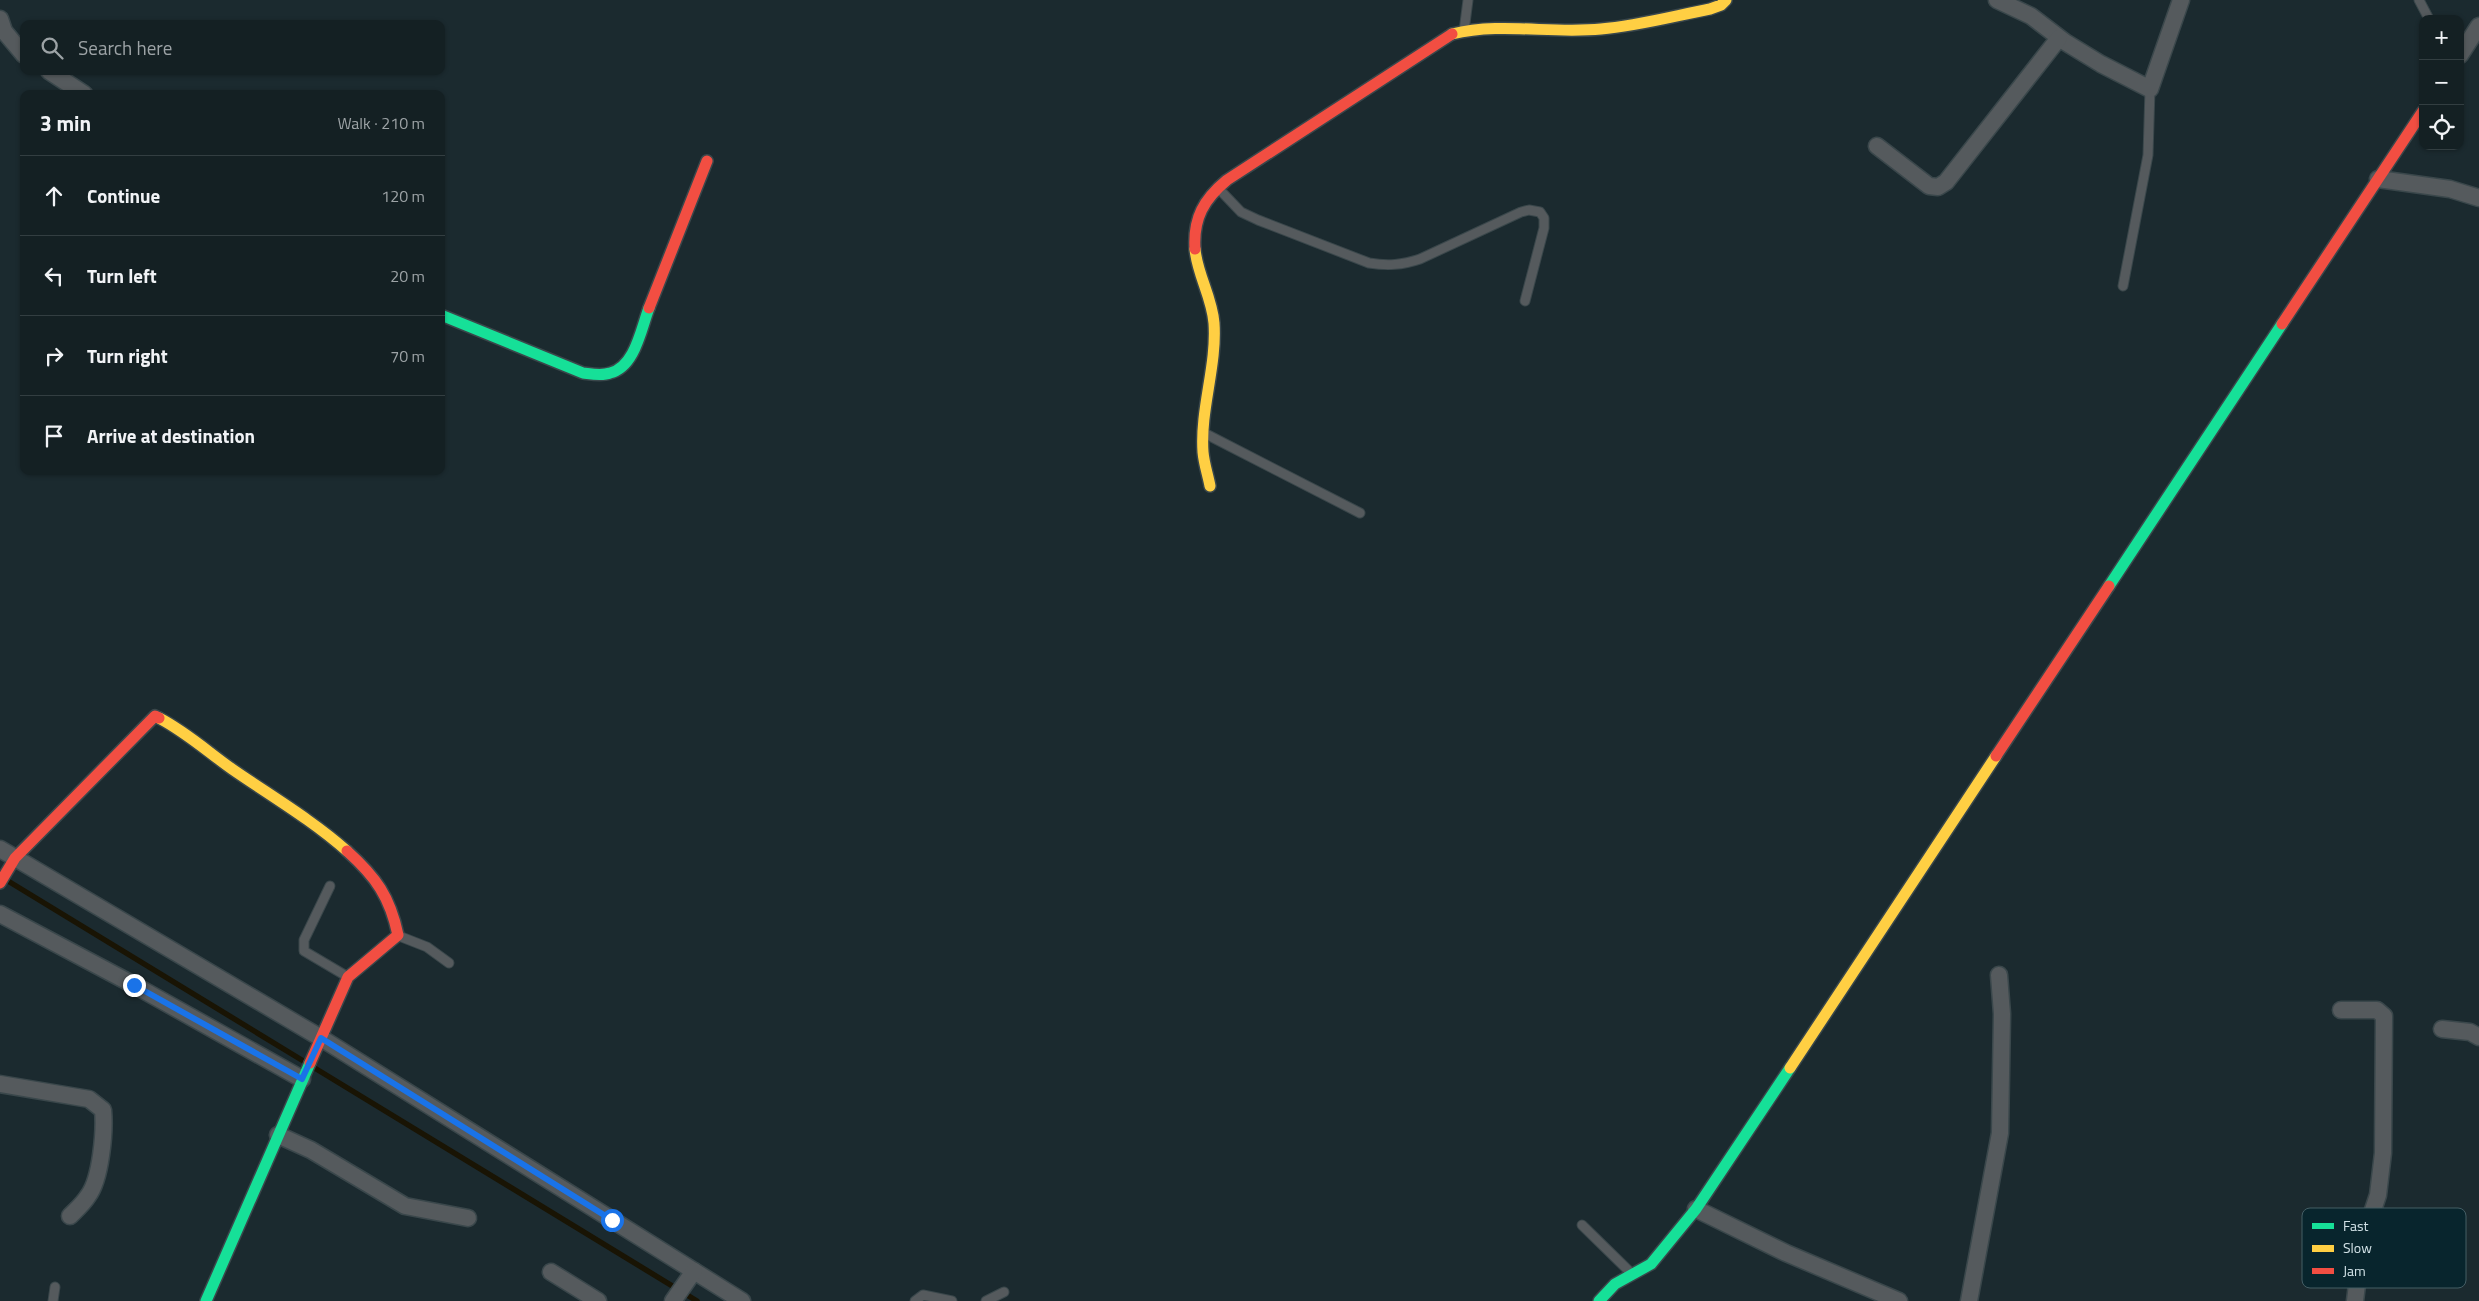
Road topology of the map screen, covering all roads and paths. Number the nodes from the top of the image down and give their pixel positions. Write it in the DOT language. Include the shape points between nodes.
graph roads {
  1 [pos="1468,0"];
  2 [pos="1726,0"];
  3 [pos="1997,0"];
  4 [pos="2181,0"];
  5 [pos="2419,0"];
  6 [pos="2428,15"];
  7 [pos="0,19"];
  8 [pos="2479,26"];
  9 [pos="1464,31"];
  10 [pos="2059,38"];
  11 [pos="2464,48"];
  12 [pos="20,50"];
  13 [pos="55,75"];
  14 [pos="2150,89"];
  15 [pos="78,90"];
  16 [pos="2419,117"];
  17 [pos="1877,146"];
  18 [pos="708,162"];
  19 [pos="2378,180"];
  20 [pos="1217,187"];
  21 [pos="2479,198"];
  22 [pos="2123,286"];
  23 [pos="1526,301"];
  24 [pos="445,317"];
  25 [pos="1203,433"];
  26 [pos="1210,486"];
  27 [pos="1360,513"];
  28 [pos="0,850"];
  29 [pos="11,864"];
  30 [pos="0,883"];
  31 [pos="330,886"];
  32 [pos="0,914"];
  33 [pos="398,936"];
  34 [pos="449,963"];
  35 [pos="1999,975"];
  36 [pos="348,977"];
  37 [pos="2341,1010"];
  38 [pos="2442,1029"];
  39 [pos="2479,1037"];
  40 [pos="319,1044"];
  41 [pos="304,1076"];
  42 [pos="0,1084"];
  43 [pos="278,1136"];
  44 [pos="2374,1208"];
  45 [pos="1696,1209"];
  46 [pos="70,1216"];
  47 [pos="468,1218"];
  48 [pos="1582,1225"];
  49 [pos="694,1271"];
  50 [pos="551,1272"];
  51 [pos="1631,1273"];
  52 [pos="55,1287"];
  53 [pos="2357,1288"];
  54 [pos="1004,1292"];
  55 [pos="53,1301"];
  56 [pos="206,1301"];
  57 [pos="598,1301"];
  58 [pos="673,1301"];
  59 [pos="742,1301"];
  60 [pos="916,1301"];
  61 [pos="952,1301"];
  62 [pos="986,1301"];
  63 [pos="1599,1301"];
  64 [pos="1900,1301"];
  65 [pos="1969,1301"];
  66 [pos="2355,1301"];
  1 -- 9 [label="lane"];
  2 -- 9 [label="street" via="1710,9 1600,29 1514,27"];
  3 -- 10 [label="street" via="2031,16"];
  4 -- 14 [label="street"];
  5 -- 6 [label="lane"];
  7 -- 12 [label="street" via="4,31"];
  8 -- 11 [label="street"];
  9 -- 20 [label="street" via="1447,35"];
  10 -- 14 [label="street"];
  10 -- 17 [label="street" via="1946,182 1938,187 1929,186"];
  13 -- 15 [label="street"];
  14 -- 22 [label="lane" via="2148,155"];
  16 -- 19 [label="street"];
  18 -- 24 [label="street" via="629,360 617,372 583,374"];
  19 -- 21 [label="street" via="2450,189"];
  19 -- 45 [label="street"];
  20 -- 23 [label="lane" via="1241,212 1369,263 1386,265 1420,259 1521,212 1540,212 1544,228"];
  20 -- 25 [label="street" via="1201,208 1196,222 1194,248 1214,322"];
  25 -- 26 [label="street" via="1203,454"];
  25 -- 27 [label="lane"];
  28 -- 29 [label="street"];
  29 -- 30 [label="street"];
  29 -- 33 [label="street" via="155,716 175,725 322,830 360,862 378,883 396,914"];
  29 -- 40 [label="street"];
  31 -- 36 [label="lane" via="304,940 304,951"];
  32 -- 41 [label="street"];
  33 -- 34 [label="lane" via="427,947"];
  33 -- 36 [label="street" via="393,943 356,966"];
  35 -- 65 [label="street" via="2002,1014 2000,1133"];
  36 -- 40 [label="street"];
  37 -- 44 [label="street" via="2377,1010 2384,1016 2383,1154"];
  38 -- 39 [label="street" via="2470,1032"];
  40 -- 41 [label="street"];
  40 -- 49 [label="street"];
  41 -- 43 [label="street"];
  42 -- 46 [label="street" via="89,1099 103,1110 96,1180 89,1196"];
  43 -- 47 [label="street" via="311,1150 405,1206"];
  43 -- 56 [label="street"];
  45 -- 51 [label="street" via="1651,1264"];
  45 -- 64 [label="street" via="1786,1253"];
  48 -- 51 [label="lane"];
  49 -- 58 [label="street"];
  49 -- 59 [label="street"];
  50 -- 57 [label="street"];
  51 -- 63 [label="street"];
  52 -- 55 [label="lane"];
  53 -- 66 [label="street"];
  54 -- 62 [label="lane"];
  60 -- 61 [label="lane" via="923,1295"];
}
